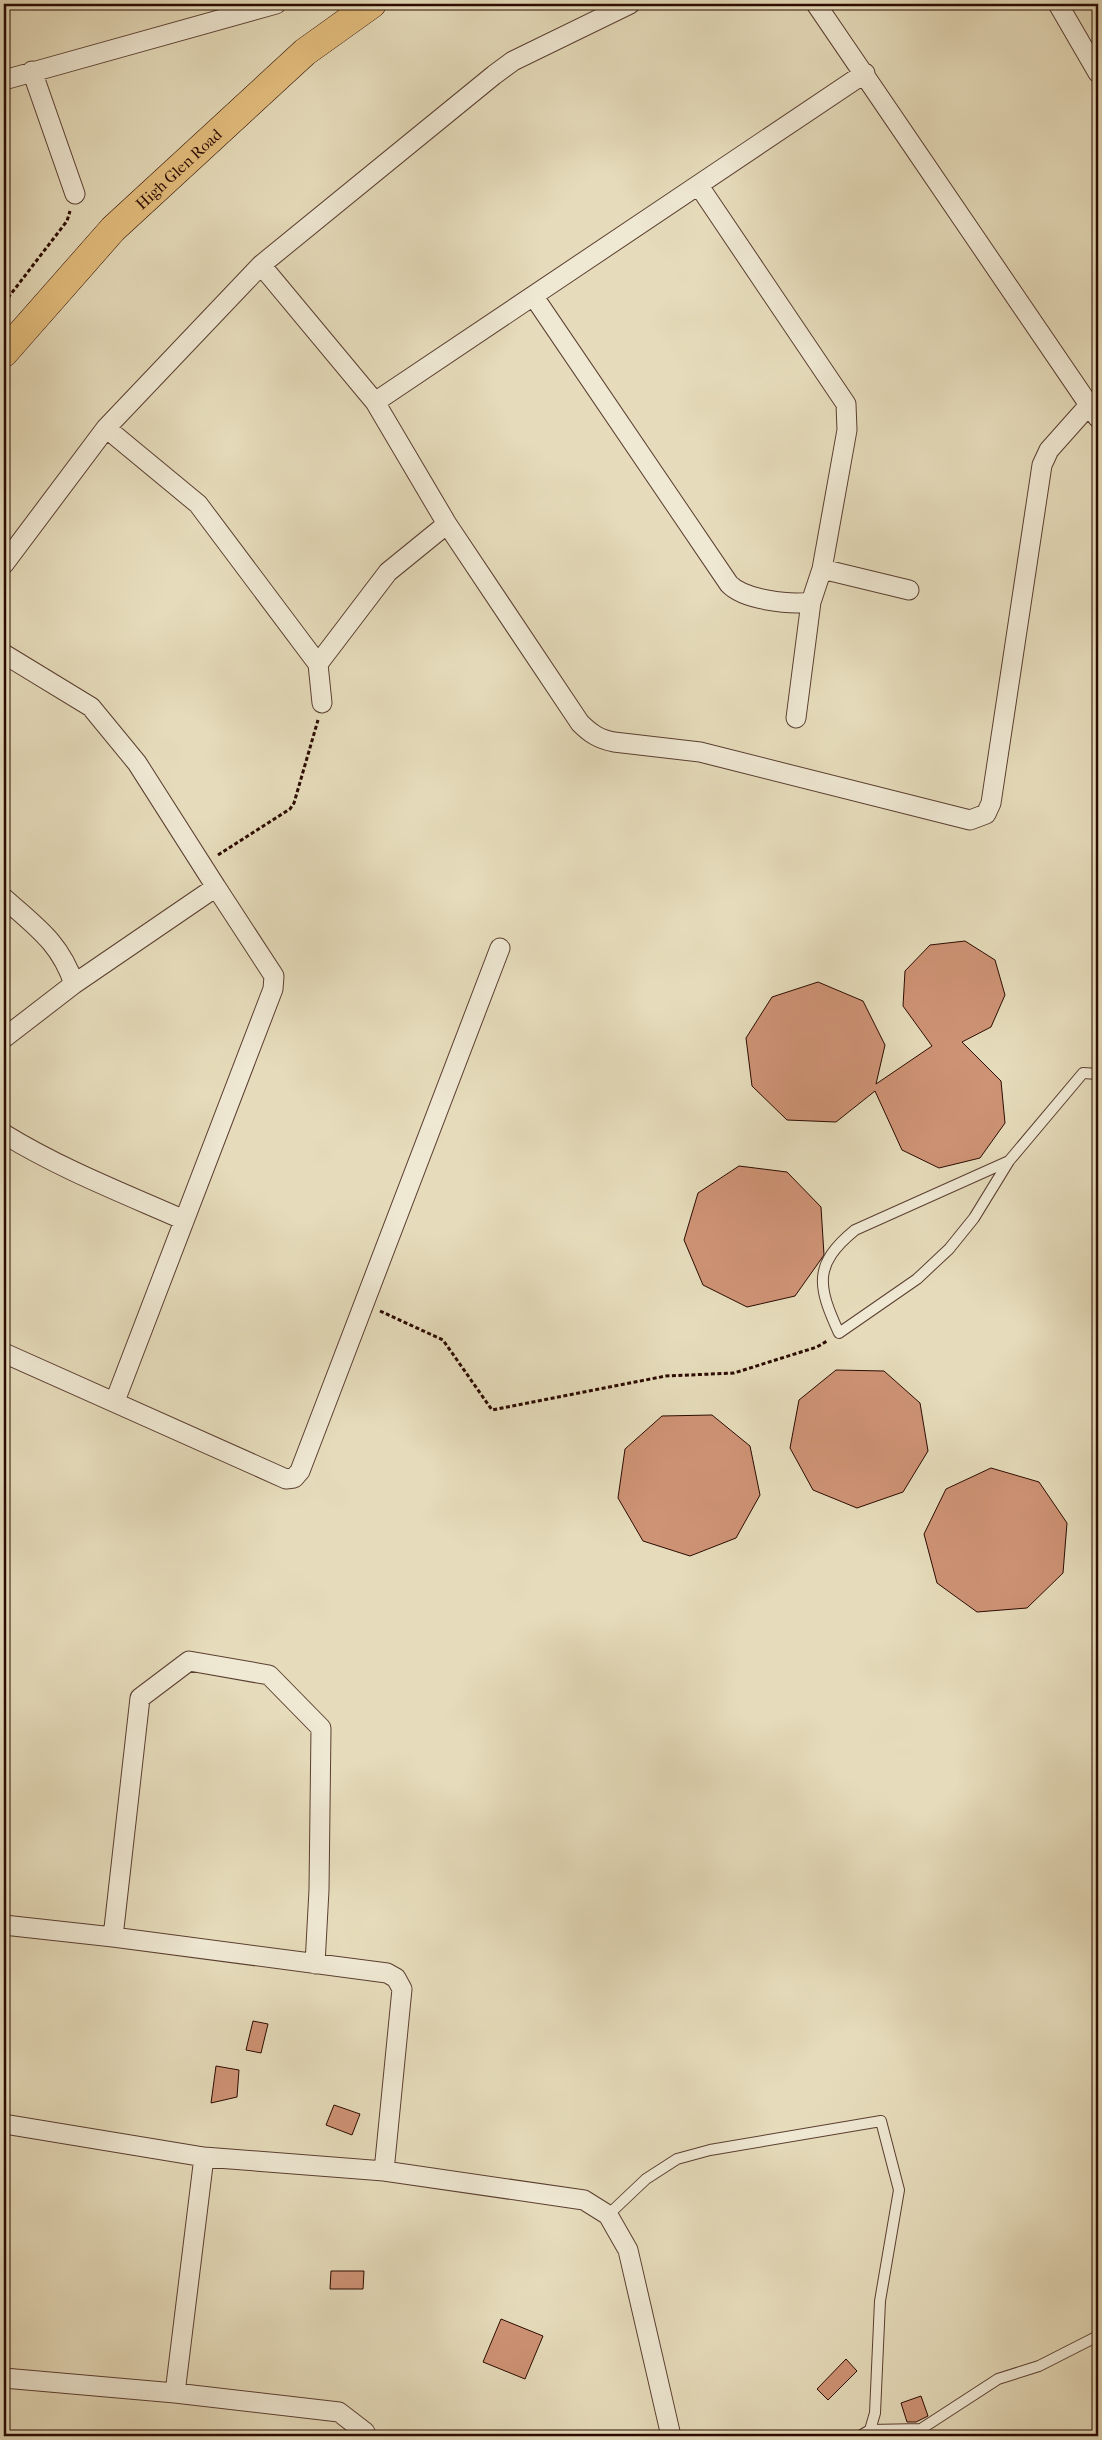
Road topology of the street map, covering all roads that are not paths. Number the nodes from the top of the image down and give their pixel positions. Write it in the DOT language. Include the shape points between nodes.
graph roads {
  1 [pos="276,4"];
  2 [pos="372,4"];
  3 [pos="630,4"];
  4 [pos="816,4"];
  5 [pos="1058,4"];
  6 [pos="32,71"];
  7 [pos="865,73"];
  8 [pos="1098,73"];
  9 [pos="4,80"];
  10 [pos="699,186"];
  11 [pos="75,194"];
  12 [pos="261,265"];
  13 [pos="534,297"];
  14 [pos="4,353"];
  15 [pos="375,402"];
  16 [pos="1094,412"];
  17 [pos="106,428"];
  18 [pos="446,524"];
  19 [pos="4,564"];
  20 [pos="822,568"];
  21 [pos="909,590"];
  22 [pos="811,602"];
  23 [pos="4,654"];
  24 [pos="318,664"];
  25 [pos="322,703"];
  26 [pos="796,718"];
  27 [pos="216,887"];
  28 [pos="7,906"];
  29 [pos="500,948"];
  30 [pos="74,984"];
  31 [pos="4,1038"];
  32 [pos="1098,1074"];
  33 [pos="4,1134"];
  34 [pos="1009,1161"];
  35 [pos="184,1220"];
  36 [pos="4,1353"];
  37 [pos="115,1401"];
  38 [pos="4,1925"];
  39 [pos="113,1937"];
  40 [pos="314,1964"];
  41 [pos="4,2124"];
  42 [pos="204,2157"];
  43 [pos="384,2171"];
  44 [pos="608,2215"];
  45 [pos="1098,2336"];
  46 [pos="4,2378"];
  47 [pos="175,2393"];
  48 [pos="870,2430"];
  49 [pos="366,2436"];
  50 [pos="671,2436"];
  51 [pos="860,2436"];
  1 -- 6 [label="street"];
  2 -- 14 [label="main road, High Glen Road" via="305,52 113,229"];
  3 -- 12 [label="street" via="513,61 494,74"];
  4 -- 7 [label="street"];
  5 -- 8 [label="street"];
  6 -- 9 [label="street"];
  6 -- 11 [label="street"];
  7 -- 10 [label="street"];
  7 -- 16 [label="street"];
  10 -- 13 [label="street"];
  10 -- 20 [label="street" via="846,404 847,430"];
  12 -- 15 [label="street"];
  12 -- 17 [label="street"];
  13 -- 15 [label="street"];
  13 -- 22 [label="street" via="729,584 747,595 798,604"];
  15 -- 18 [label="street"];
  16 -- 18 [label="street" via="1049,450 1042,465 991,803 986,814 975,820 700,752 600,739 580,723"];
  17 -- 19 [label="street"];
  17 -- 24 [label="street" via="198,504"];
  18 -- 24 [label="street" via="388,572"];
  20 -- 21 [label="street"];
  20 -- 22 [label="street"];
  22 -- 26 [label="street"];
  23 -- 27 [label="street" via="91,707 137,763"];
  24 -- 25 [label="street"];
  27 -- 30 [label="street"];
  27 -- 35 [label="street" via="272,971 274,985"];
  28 -- 30 [label="street" via="50,939 61,952"];
  29 -- 37 [label="street" via="300,1471 294,1478 286,1479"];
  30 -- 31 [label="street"];
  32 -- 34 [label="lane" via="1083,1073"];
  33 -- 35 [label="street" via="32,1151"];
  34 -- 34 [label="lane" via="855,1230 836,1246 823,1273 823,1295 839,1333 917,1279 949,1249 974,1218"];
  35 -- 37 [label="street"];
  36 -- 37 [label="street"];
  38 -- 39 [label="street"];
  39 -- 40 [label="street"];
  39 -- 40 [label="street" via="140,1698 189,1661 269,1675 321,1728 319,1890"];
  40 -- 43 [label="street" via="387,1973 402,1989"];
  41 -- 42 [label="street"];
  42 -- 43 [label="street"];
  42 -- 47 [label="street"];
  43 -- 44 [label="street" via="584,2200"];
  44 -- 48 [label="lane" via="646,2179 677,2159 710,2150 881,2121 899,2190 880,2301 875,2413"];
  44 -- 50 [label="street" via="628,2250"];
  45 -- 48 [label="lane" via="1039,2366 998,2379 920,2429"];
  46 -- 47 [label="street"];
  47 -- 49 [label="street" via="339,2412 366,2432"];
  48 -- 51 [label="lane"];
}
